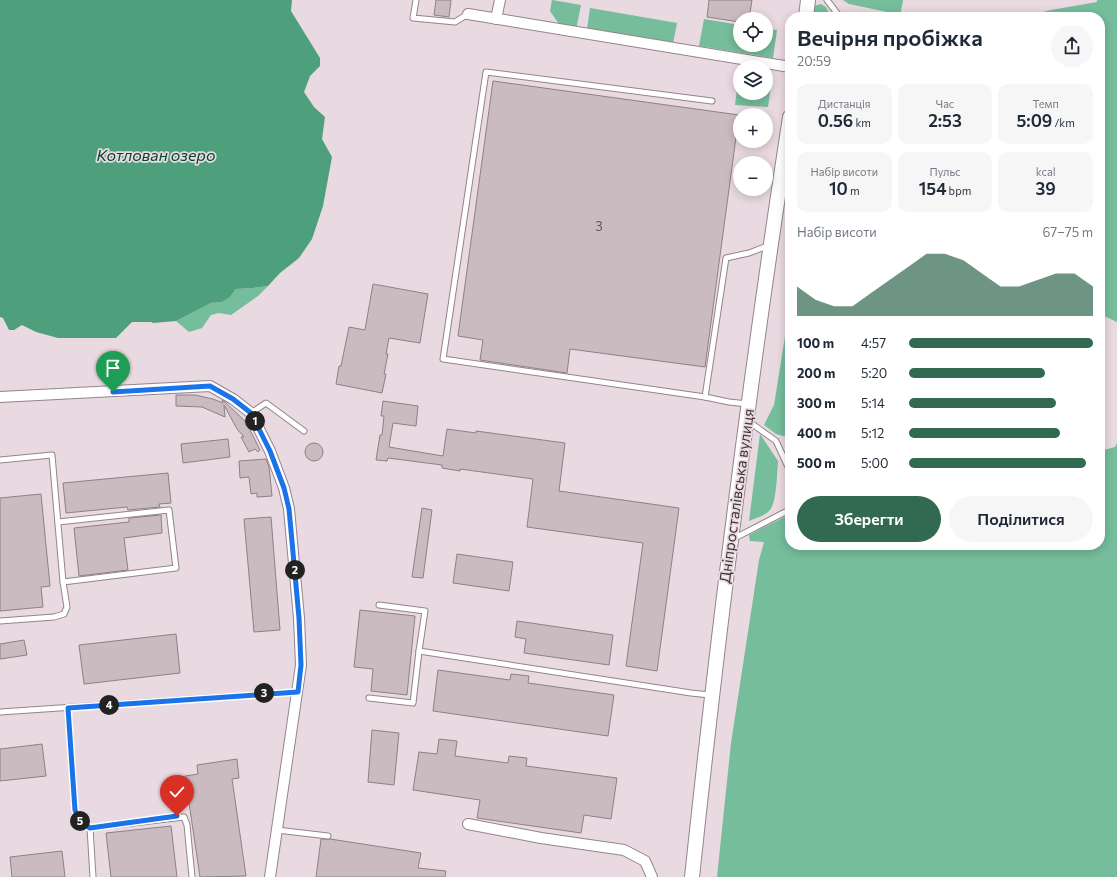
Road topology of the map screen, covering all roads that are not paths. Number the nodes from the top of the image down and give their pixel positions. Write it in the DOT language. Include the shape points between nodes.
graph roads {
  1 [pos="416,0"];
  2 [pos="500,0"];
  3 [pos="808,0"];
  4 [pos="827,0"];
  5 [pos="807,12"];
  6 [pos="836,12"];
  7 [pos="468,14"];
  8 [pos="496,19"];
  9 [pos="785,66"];
  10 [pos="712,101"];
  11 [pos="785,151"];
  12 [pos="771,245"];
  13 [pos="0,397"];
  14 [pos="705,397"];
  15 [pos="750,405"];
  16 [pos="251,413"];
  17 [pos="747,420"];
  18 [pos="304,431"];
  19 [pos="0,460"];
  20 [pos="785,460"];
  21 [pos="785,512"];
  22 [pos="58,522"];
  23 [pos="730,540"];
  24 [pos="64,582"];
  25 [pos="379,605"];
  26 [pos="0,621"];
  27 [pos="419,651"];
  28 [pos="298,692"];
  29 [pos="711,695"];
  30 [pos="369,698"];
  31 [pos="68,708"];
  32 [pos="0,712"];
  33 [pos="468,824"];
  34 [pos="90,828"];
  35 [pos="276,830"];
  36 [pos="328,836"];
  37 [pos="93,877"];
  38 [pos="192,877"];
  39 [pos="270,877"];
  40 [pos="652,877"];
  41 [pos="692,877"];
  1 -- 7 [label="lane" via="413,18 455,22"];
  2 -- 8 [label="street"];
  3 -- 5 [label="street"];
  4 -- 6 [label="lane"];
  7 -- 8 [label="street"];
  8 -- 9 [label="street"];
  10 -- 14 [label="lane" via="486,72 443,359"];
  11 -- 12 [label="street, Дніпросталівська вулиця"];
  12 -- 14 [label="lane" via="726,258"];
  12 -- 15 [label="street, Дніпросталівська вулиця"];
  13 -- 16 [label="street" via="210,386"];
  14 -- 15 [label="lane"];
  15 -- 17 [label="street, Дніпросталівська вулиця"];
  16 -- 18 [label="lane" via="266,403"];
  16 -- 28 [label="street" via="270,451 289,509 300,634 301,665"];
  17 -- 20 [label="lane" via="776,441"];
  17 -- 23 [label="street, Дніпросталівська вулиця"];
  19 -- 22 [label="lane" via="52,455"];
  21 -- 23 [label="lane"];
  22 -- 24 [label="lane"];
  22 -- 24 [label="lane" via="169,510 176,568"];
  23 -- 29 [label="street, Дніпросталівська вулиця"];
  24 -- 26 [label="lane" via="67,607 64,614"];
  25 -- 27 [label="lane" via="425,611"];
  27 -- 29 [label="lane"];
  27 -- 30 [label="lane" via="413,703"];
  28 -- 31 [label="lane"];
  28 -- 35 [label="street"];
  29 -- 41 [label="street, Дніпросталівська вулиця"];
  31 -- 32 [label="lane"];
  31 -- 34 [label="lane" via="75,810 80,822"];
  33 -- 40 [label="street" via="624,850 645,861"];
  34 -- 37 [label="lane"];
  34 -- 38 [label="lane" via="184,817"];
  35 -- 36 [label="lane"];
  35 -- 39 [label="street"];
}
